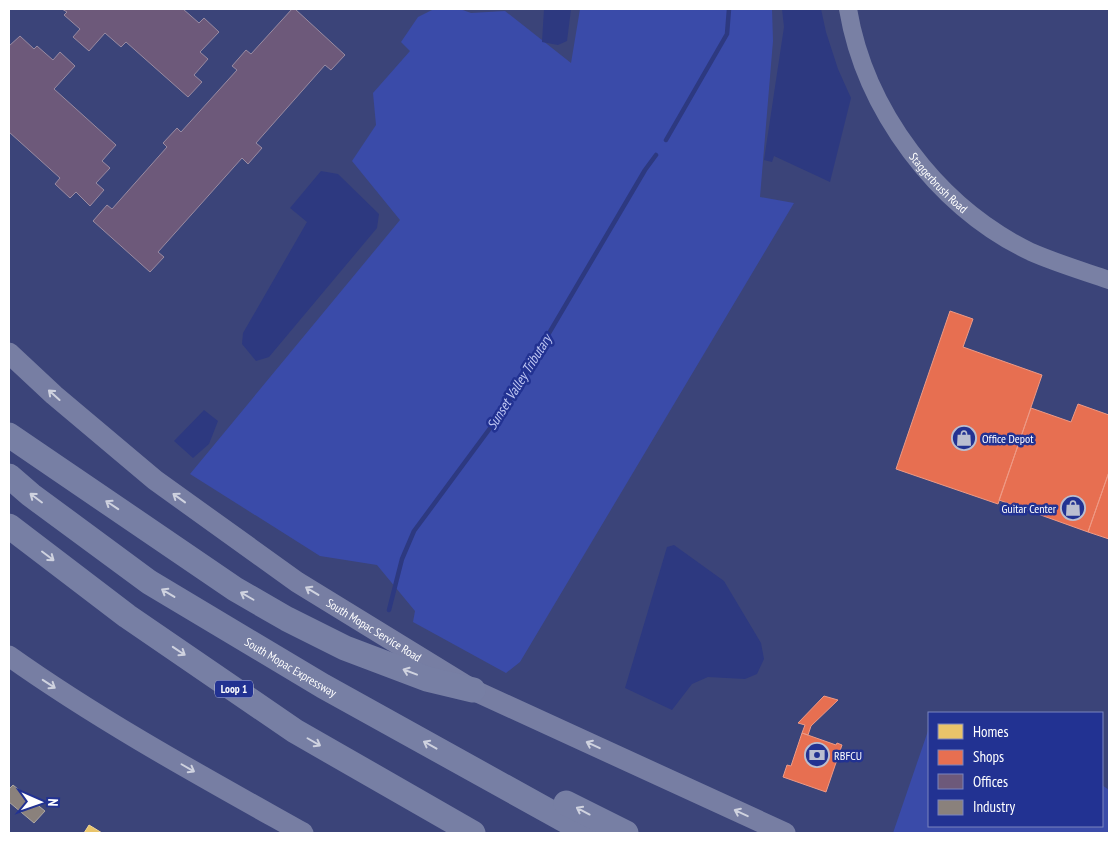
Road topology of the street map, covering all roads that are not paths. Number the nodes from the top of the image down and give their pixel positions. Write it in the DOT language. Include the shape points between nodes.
graph roads {
  1 [pos="848,9"];
  2 [pos="1109,280"];
  3 [pos="9,353"];
  4 [pos="9,435"];
  5 [pos="9,476"];
  6 [pos="9,526"];
  7 [pos="9,656"];
  8 [pos="473,690"];
  9 [pos="472,768"];
  10 [pos="303,833"];
  11 [pos="473,833"];
  12 [pos="588,833"];
  13 [pos="626,833"];
  14 [pos="785,833"];
  1 -- 2 [label="street, Staggerbrush Road" via="862,61 884,109 915,156 946,191 985,224 1031,252"];
  8 -- 3 [label="main road, South Mopac Service Road, one-way" via="297,582 222,530 155,480"];
  8 -- 4 [label="highway, one-way" via="427,679 345,648 287,619 235,589"];
  9 -- 5 [label="highway, South Mopac Expressway, one-way" via="323,686 149,582"];
  6 -- 11 [label="highway, Loop 1, one-way" via="127,616 295,731"];
  7 -- 10 [label="main road, one-way" via="123,730"];
  14 -- 8 [label="main road, South Mopac Service Road, one-way"];
  9 -- 12 [label="highway, South Mopac Expressway"];
  13 -- 9 [label="highway, one-way" via="570,804"];
}
